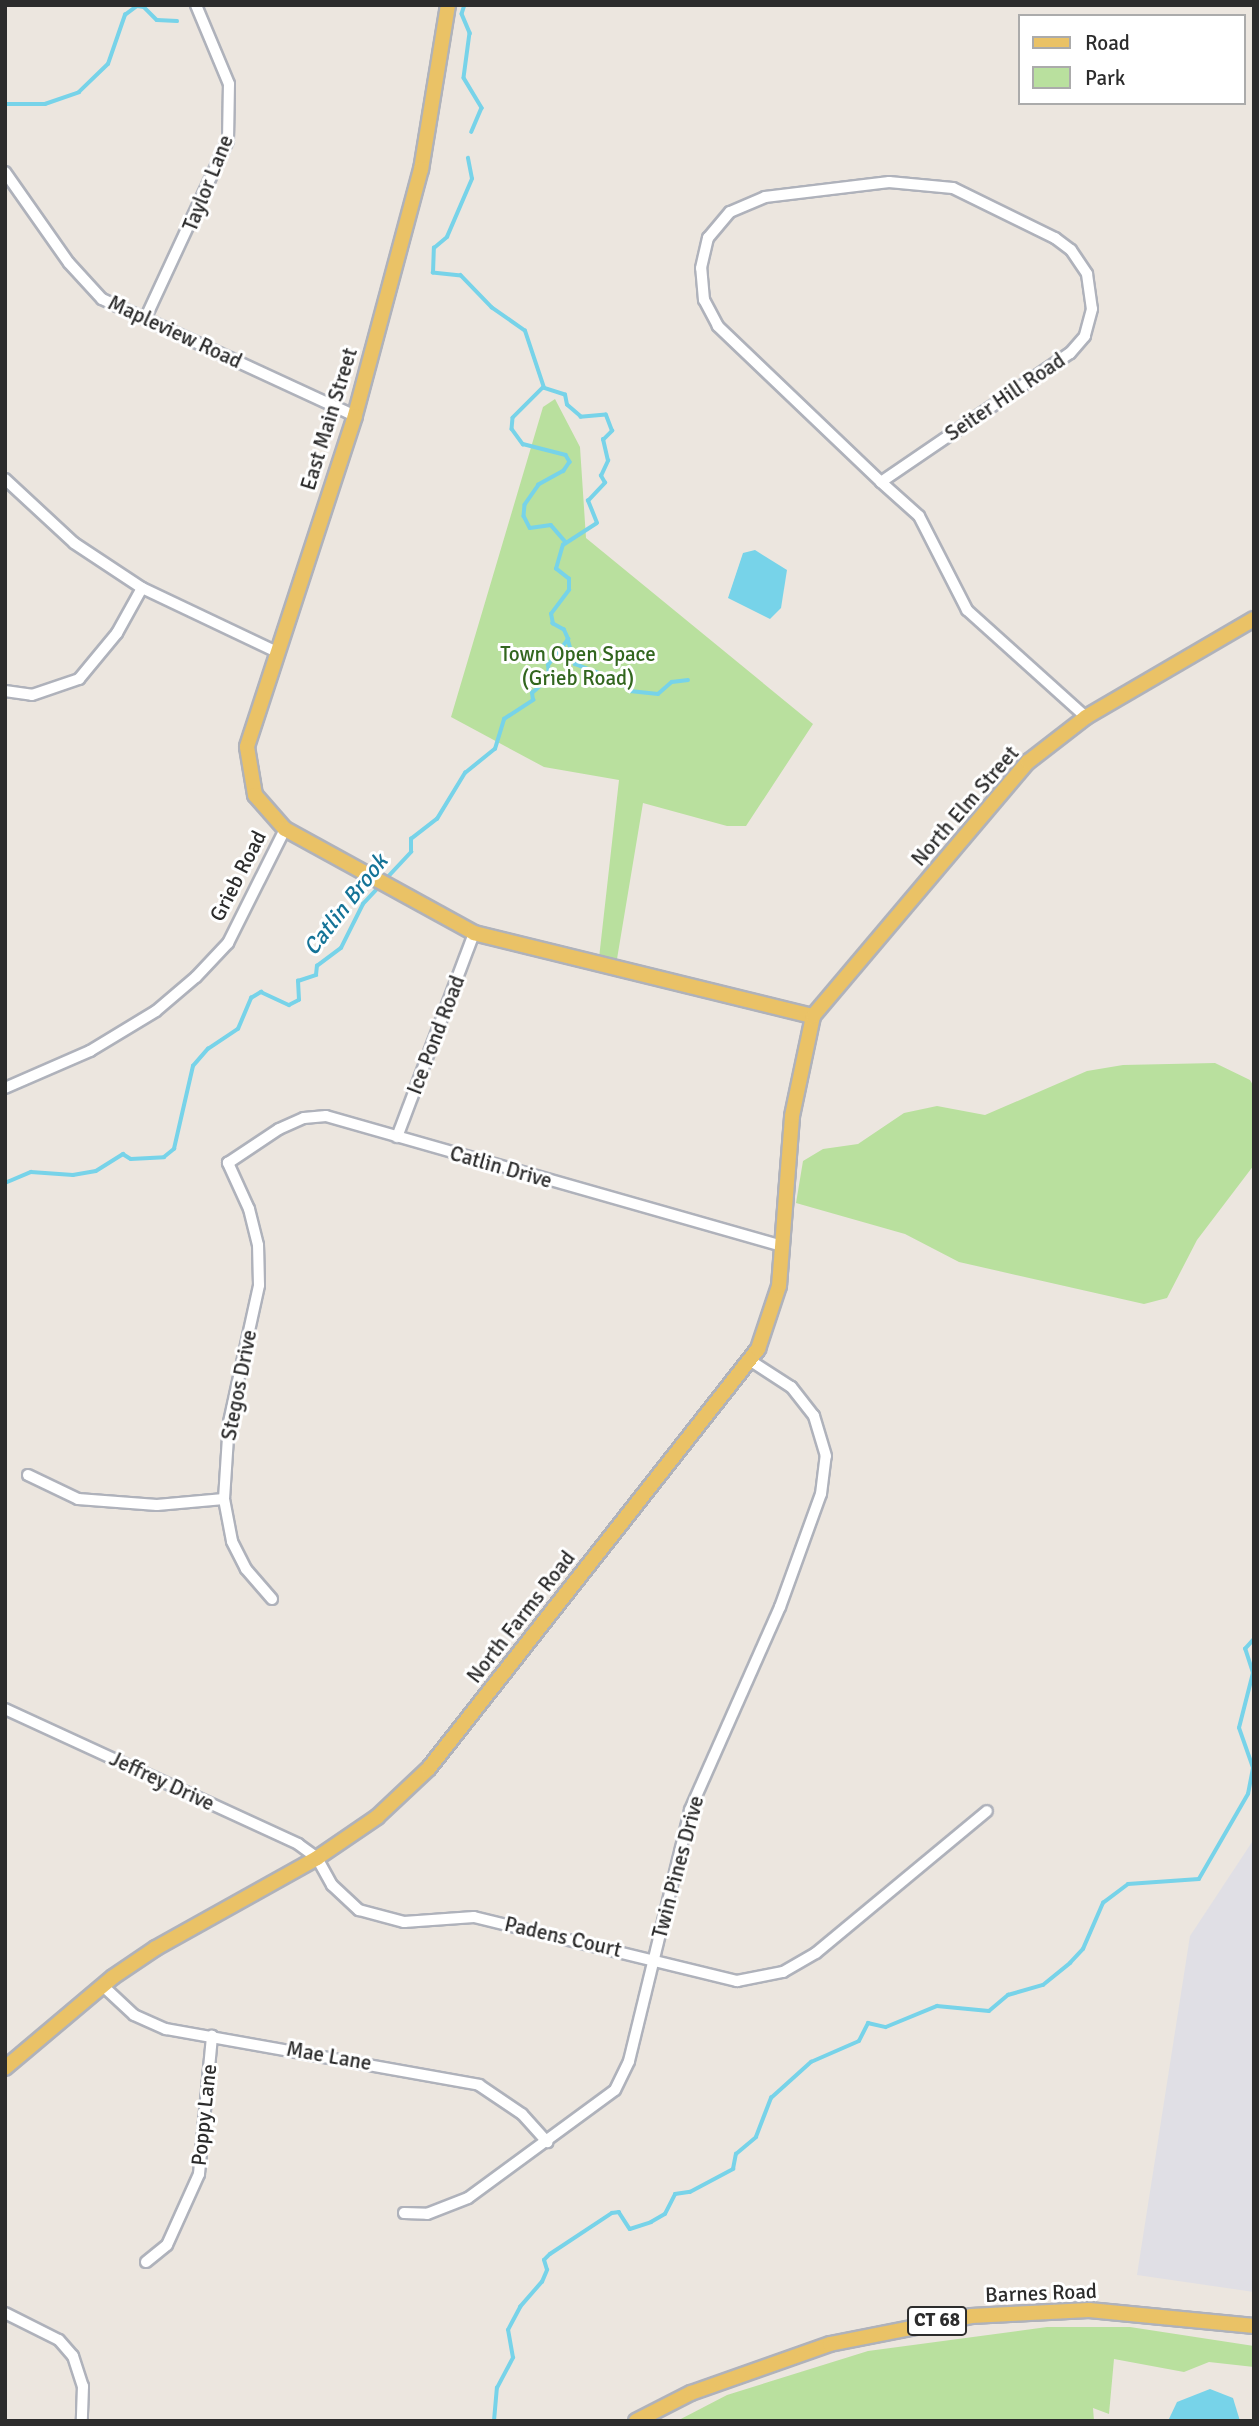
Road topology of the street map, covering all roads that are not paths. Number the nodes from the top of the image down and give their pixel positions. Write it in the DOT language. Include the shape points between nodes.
graph roads {
  1 [pos="196,5"];
  2 [pos="449,5"];
  3 [pos="5,172"];
  4 [pos="146,317"];
  5 [pos="355,415"];
  6 [pos="5,479"];
  7 [pos="881,482"];
  8 [pos="142,588"];
  9 [pos="1254,620"];
  10 [pos="277,652"];
  11 [pos="5,691"];
  12 [pos="1086,717"];
  13 [pos="285,830"];
  14 [pos="474,933"];
  15 [pos="813,1016"];
  16 [pos="5,1088"];
  17 [pos="397,1137"];
  18 [pos="228,1163"];
  19 [pos="783,1246"];
  20 [pos="751,1360"];
  21 [pos="28,1475"];
  22 [pos="223,1499"];
  23 [pos="272,1599"];
  24 [pos="5,1709"];
  25 [pos="986,1811"];
  26 [pos="317,1858"];
  27 [pos="654,1959"];
  28 [pos="103,1986"];
  29 [pos="212,2036"];
  30 [pos="5,2068"];
  31 [pos="547,2142"];
  32 [pos="404,2213"];
  33 [pos="146,2262"];
  34 [pos="5,2313"];
  35 [pos="1254,2326"];
  36 [pos="82,2421"];
  37 [pos="636,2421"];
  1 -- 4 [label="street, Taylor Lane" via="229,84 229,140"];
  2 -- 5 [label="main road, East Main Street" via="421,169"];
  3 -- 4 [label="street, Mapleview Road" via="69,263 102,299"];
  4 -- 5 [label="street, Mapleview Road"];
  5 -- 10 [label="main road, East Main Street"];
  6 -- 8 [label="street" via="74,543"];
  7 -- 7 [label="street, Seiter Hill Road" via="718,326 704,300 701,268 708,238 730,212 765,197 889,182 953,188 1055,238 1071,250 1087,274 1092,309 1085,336 1070,353"];
  7 -- 12 [label="street, Seiter Hill Road" via="919,516 967,610"];
  8 -- 10 [label="street"];
  8 -- 11 [label="street" via="117,633 79,679 32,695"];
  9 -- 12 [label="main road, North Elm Street"];
  10 -- 13 [label="main road, East Main Street" via="247,747 255,795"];
  12 -- 15 [label="main road, North Elm Street" via="1028,762"];
  13 -- 14 [label="main road, Grieb Road"];
  13 -- 16 [label="street, Grieb Road" via="228,943 196,977 156,1011 90,1051"];
  14 -- 15 [label="main road, Grieb Road"];
  14 -- 17 [label="street, Ice Pond Road"];
  15 -- 19 [label="main road, North Farms Road" via="792,1115"];
  17 -- 18 [label="street, Catlin Drive" via="326,1116 304,1118"];
  17 -- 19 [label="street, Catlin Drive"];
  18 -- 22 [label="street, Stegos Drive" via="255,1233 259,1285 229,1422"];
  19 -- 20 [label="main road, North Farms Road" via="779,1286"];
  20 -- 26 [label="main road, North Farms Road" via="429,1768 377,1818"];
  20 -- 27 [label="street, Twin Pines Drive" via="790,1387 814,1416 826,1456 821,1494 780,1607 690,1810"];
  21 -- 22 [label="street" via="78,1499 157,1505"];
  22 -- 23 [label="street, Stegos Drive" via="232,1541 246,1569"];
  24 -- 26 [label="street, Jeffrey Drive" via="298,1844"];
  25 -- 27 [label="street, Padens Court" via="816,1953 782,1972 737,1981"];
  26 -- 27 [label="street, Padens Court" via="332,1885 359,1910 377,1917 404,1922 474,1917"];
  26 -- 28 [label="main road, North Farms Road" via="156,1948"];
  27 -- 31 [label="street, Twin Pines Drive" via="629,2061 615,2090"];
  28 -- 29 [label="street, Mae Lane" via="134,2015 166,2029"];
  28 -- 30 [label="main road, North Farms Road"];
  29 -- 31 [label="street, Mae Lane" via="479,2085 522,2114"];
  29 -- 33 [label="street, Poppy Lane" via="199,2174 167,2245"];
  31 -- 32 [label="street, Twin Pines Drive" via="468,2198 427,2214"];
  34 -- 36 [label="street" via="59,2340 73,2356 83,2386"];
  35 -- 37 [label="main road, Barnes Road / CT 68" via="1090,2310 1032,2311 921,2324 830,2344 768,2364 691,2393"];
}
